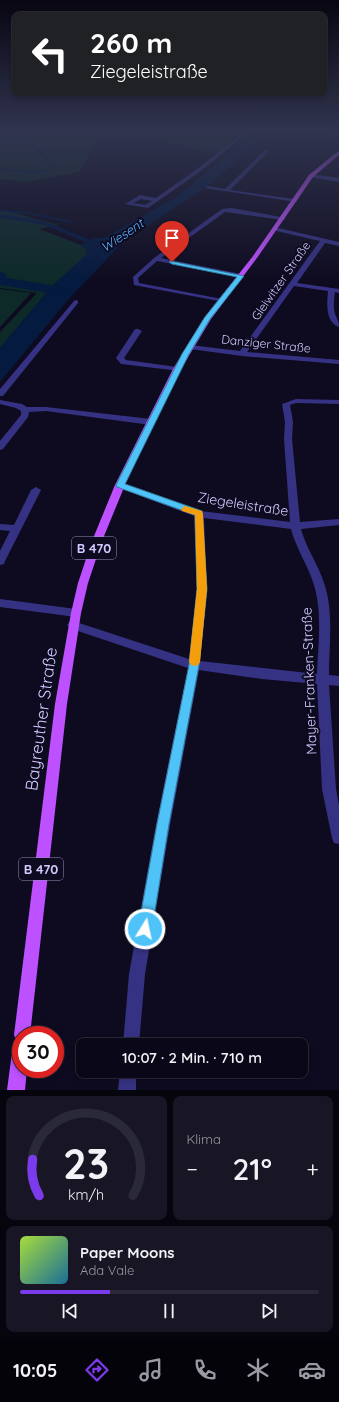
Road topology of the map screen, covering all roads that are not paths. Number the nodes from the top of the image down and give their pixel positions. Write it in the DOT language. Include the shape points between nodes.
graph roads {
  1 [pos="184,181"];
  2 [pos="236,181"];
  3 [pos="308,181"];
  4 [pos="208,188"];
  5 [pos="227,190"];
  6 [pos="157,200"];
  7 [pos="294,201"];
  8 [pos="283,218"];
  9 [pos="274,229"];
  10 [pos="323,240"];
  11 [pos="339,244"];
  12 [pos="156,259"];
  13 [pos="241,276"];
  14 [pos="293,284"];
  15 [pos="335,290"];
  16 [pos="222,301"];
  17 [pos="76,302"];
  18 [pos="339,325"];
  19 [pos="138,331"];
  20 [pos="190,347"];
  21 [pos="242,354"];
  22 [pos="339,362"];
  23 [pos="177,369"];
  24 [pos="0,394"];
  25 [pos="0,402"];
  26 [pos="339,402"];
  27 [pos="25,410"];
  28 [pos="151,422"];
  29 [pos="0,446"];
  30 [pos="120,485"];
  31 [pos="36,490"];
  32 [pos="199,514"];
  33 [pos="339,522"];
  34 [pos="295,526"];
  35 [pos="0,527"];
  36 [pos="17,528"];
  37 [pos="0,561"];
  38 [pos="0,603"];
  39 [pos="76,613"];
  40 [pos="73,625"];
  41 [pos="194,665"];
  42 [pos="323,680"];
  43 [pos="339,681"];
  44 [pos="339,838"];
  45 [pos="23,1026"];
  46 [pos="132,1038"];
  47 [pos="17,1078"];
  48 [pos="127,1078"];
  49 [pos="16,1090"];
  50 [pos="126,1090"];
  1 -- 6 [label="street"];
  2 -- 5 [label="street"];
  3 -- 7 [label="main road, Bayreuther Straße / B 470"];
  4 -- 5 [label="street"];
  5 -- 7 [label="street"];
  7 -- 8 [label="main road, Bayreuther Straße / B 470"];
  8 -- 9 [label="main road, Bayreuther Straße / B 470"];
  8 -- 12 [label="street" via="224,210"];
  9 -- 10 [label="street"];
  9 -- 13 [label="main road, Bayreuther Straße / B 470"];
  10 -- 11 [label="street"];
  10 -- 14 [label="street, Gleiwitzer Straße"];
  12 -- 13 [label="street"];
  12 -- 16 [label="street" via="135,278 136,284"];
  13 -- 16 [label="main road, Bayreuther Straße / B 470"];
  14 -- 15 [label="street"];
  14 -- 21 [label="street, Gleiwitzer Straße"];
  15 -- 18 [label="street" via="329,307 335,322"];
  16 -- 20 [label="main road, Bayreuther Straße / B 470"];
  17 -- 24 [label="street"];
  19 -- 23 [label="street" via="120,358 124,362"];
  20 -- 21 [label="street, Danziger Straße"];
  20 -- 23 [label="main road, Bayreuther Straße / B 470"];
  21 -- 22 [label="street, Danziger Straße"];
  23 -- 28 [label="main road, Bayreuther Straße / B 470"];
  25 -- 27 [label="street"];
  26 -- 34 [label="street, Ziegeleistraße" via="296,401 286,404"];
  27 -- 28 [label="street" via="46,409"];
  27 -- 29 [label="street" via="25,415"];
  28 -- 30 [label="main road, Bayreuther Straße / B 470"];
  30 -- 32 [label="street, Ziegeleistraße"];
  30 -- 39 [label="main road, Bayreuther Straße / B 470" via="97,541"];
  31 -- 36 [label="street"];
  32 -- 34 [label="street, Ziegeleistraße"];
  32 -- 41 [label="street" via="202,589"];
  33 -- 34 [label="street, Ziegeleistraße"];
  34 -- 42 [label="street, Mayer-Franken-Straße" via="300,544 319,583 324,610"];
  35 -- 36 [label="street"];
  36 -- 37 [label="street"];
  38 -- 39 [label="street"];
  39 -- 40 [label="main road, Bayreuther Straße / B 470"];
  40 -- 41 [label="street"];
  40 -- 45 [label="main road, Bayreuther Straße / B 470" via="61,704"];
  41 -- 42 [label="street"];
  41 -- 46 [label="street" via="137,974"];
  42 -- 43 [label="street"];
  42 -- 44 [label="street, Mayer-Franken-Straße" via="329,789"];
  47 -- 49 [label="main road"];
  48 -- 50 [label="street"];
}
